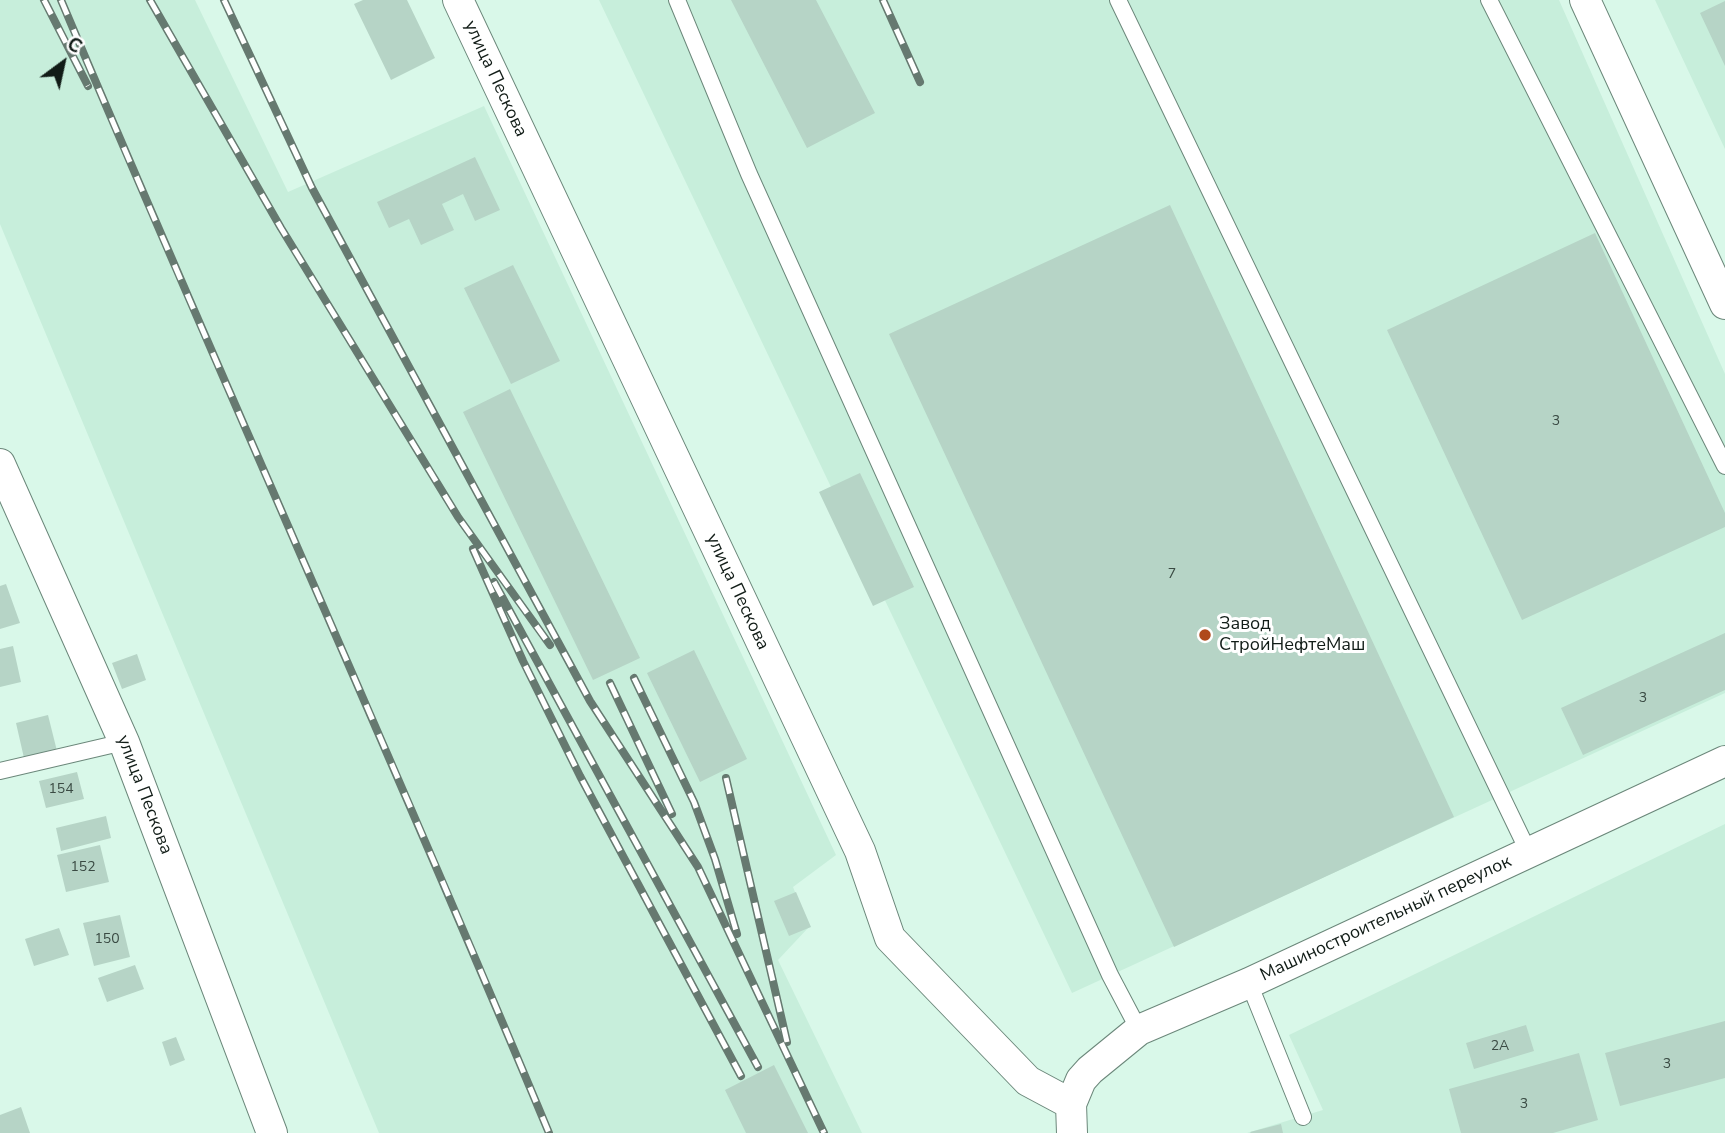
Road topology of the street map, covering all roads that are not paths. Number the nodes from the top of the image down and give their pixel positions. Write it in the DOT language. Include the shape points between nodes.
graph roads {
  1 [pos="458,0"];
  2 [pos="677,0"];
  3 [pos="1118,0"];
  4 [pos="1489,0"];
  5 [pos="1585,0"];
  6 [pos="1725,304"];
  7 [pos="0,464"];
  8 [pos="1725,466"];
  9 [pos="124,742"];
  10 [pos="1725,761"];
  11 [pos="0,771"];
  12 [pos="1529,853"];
  13 [pos="1249,983"];
  14 [pos="1139,1030"];
  15 [pos="1303,1117"];
  16 [pos="1072,1119"];
  17 [pos="272,1133"];
  1 -- 16 [label="street, улица Пескова" via="860,851 890,938 1028,1081"];
  2 -- 14 [label="lane" via="749,174"];
  3 -- 12 [label="lane"];
  4 -- 8 [label="lane"];
  5 -- 6 [label="street"];
  7 -- 9 [label="street, улица Пескова"];
  9 -- 11 [label="lane"];
  9 -- 17 [label="street, улица Пескова"];
  10 -- 12 [label="street, Машиностроительный переулок"];
  12 -- 13 [label="street, Машиностроительный переулок"];
  13 -- 14 [label="street, Машиностроительный переулок"];
  13 -- 15 [label="lane"];
  14 -- 16 [label="street, Машиностроительный переулок" via="1081,1080"];
}
